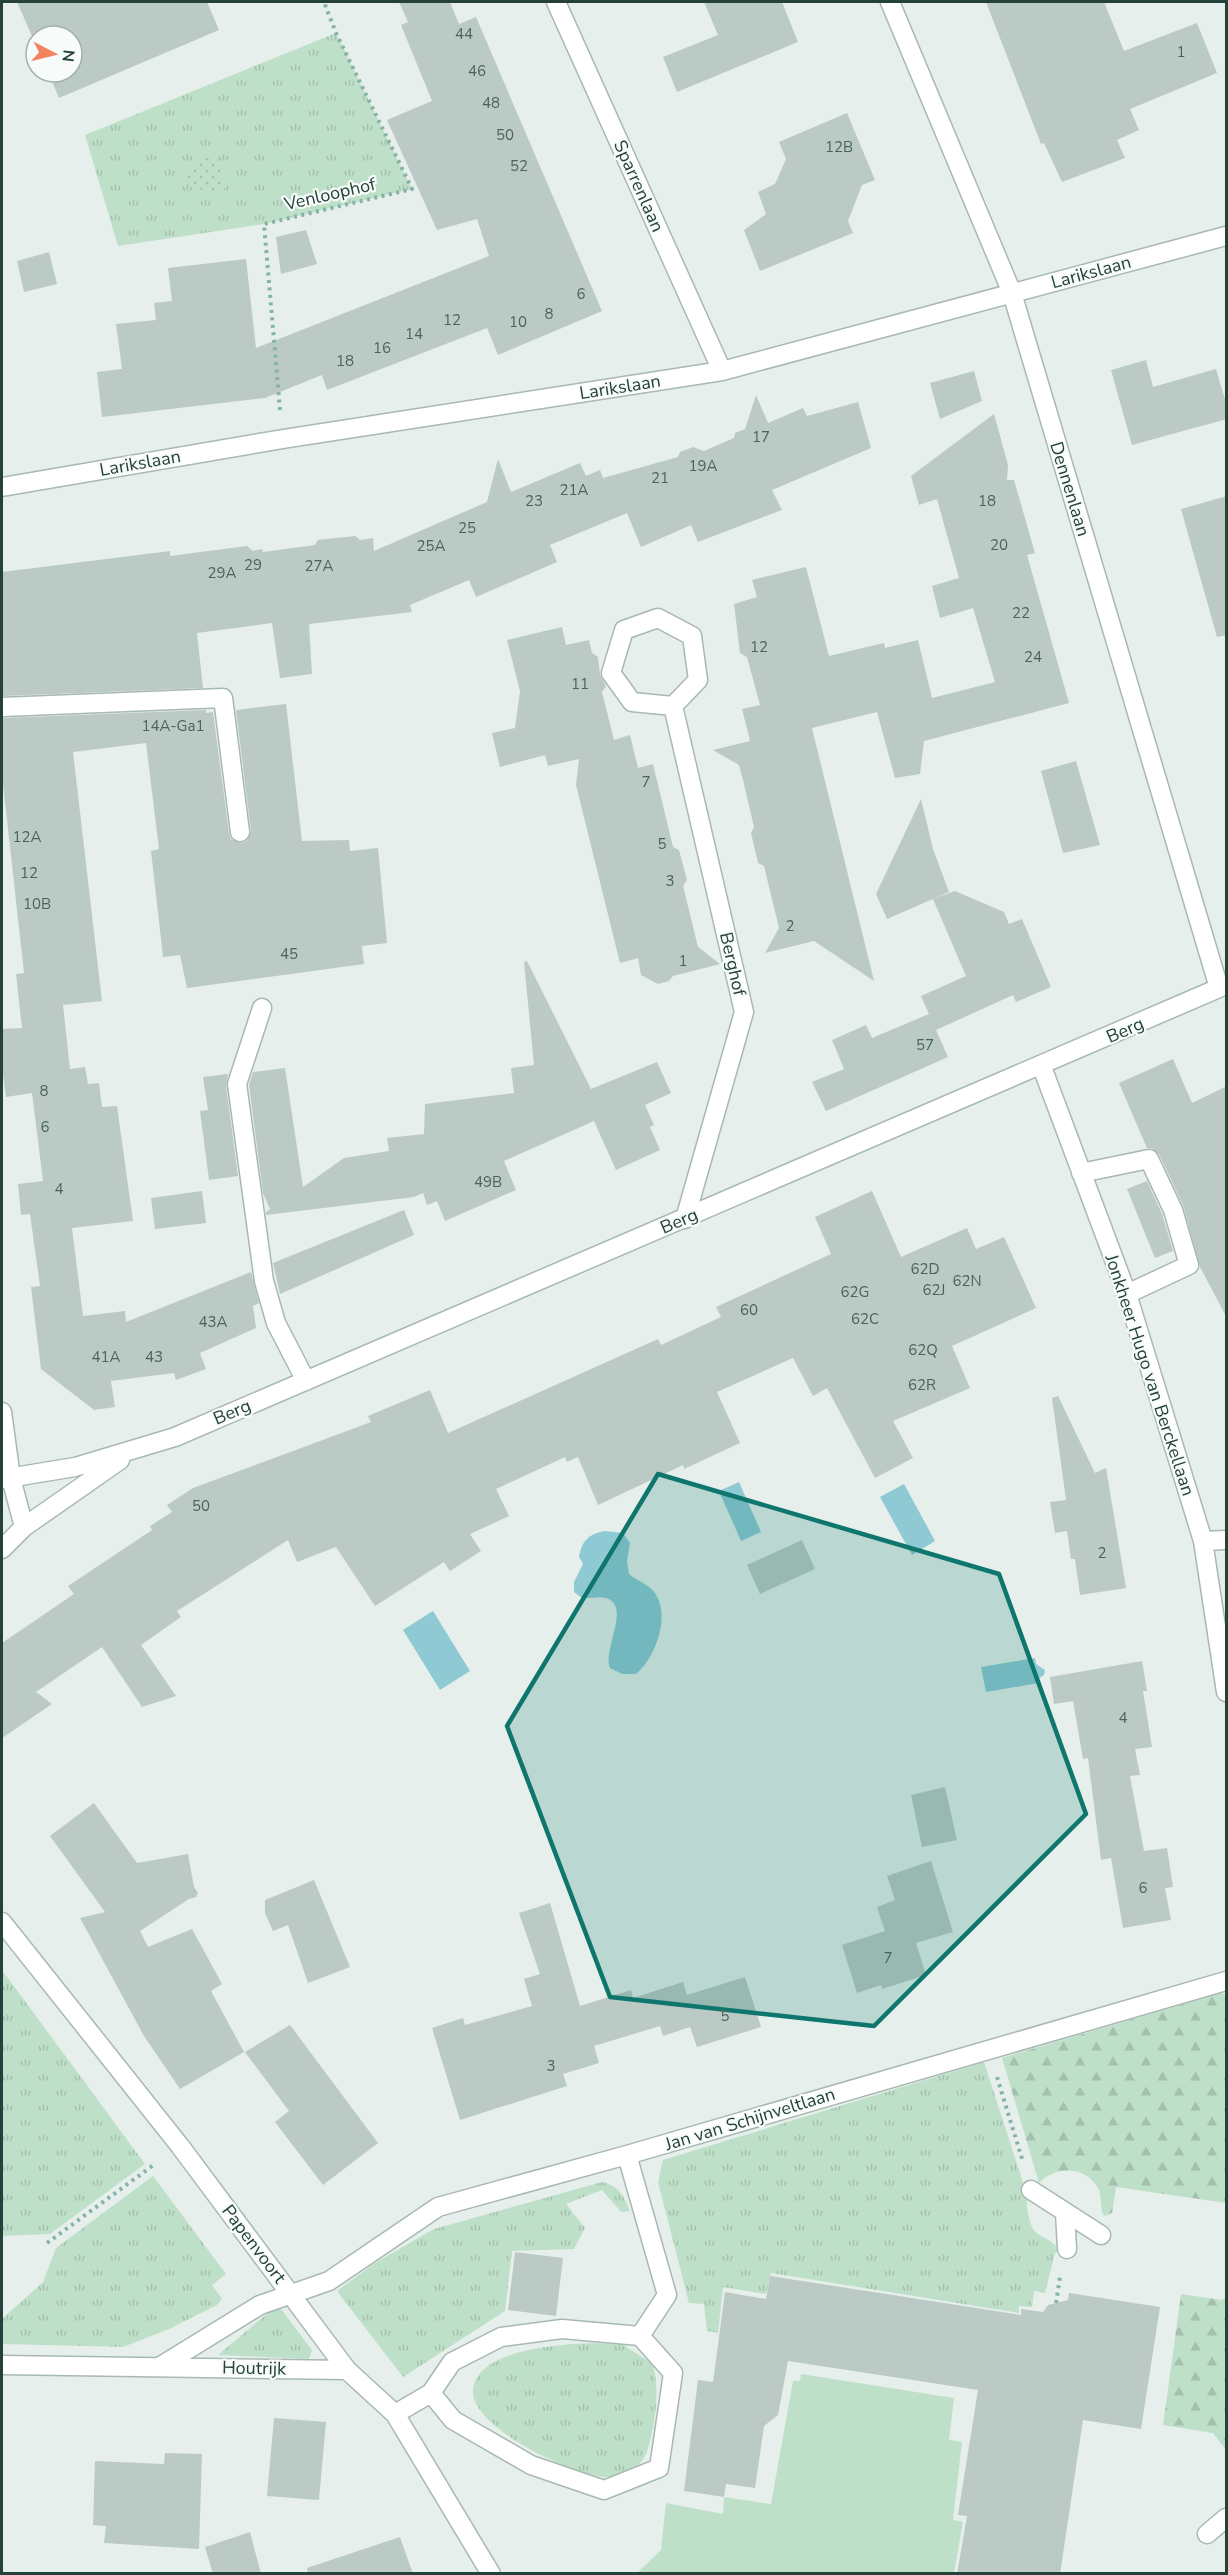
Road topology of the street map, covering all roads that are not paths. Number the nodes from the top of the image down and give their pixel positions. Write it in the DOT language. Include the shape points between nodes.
graph roads {
  1 [pos="556,2"];
  2 [pos="891,2"];
  3 [pos="1227,236"];
  4 [pos="1012,293"];
  5 [pos="722,371"];
  6 [pos="2,487"];
  7 [pos="673,706"];
  8 [pos="2,707"];
  9 [pos="240,832"];
  10 [pos="1223,987"];
  11 [pos="262,1008"];
  12 [pos="1042,1067"];
  13 [pos="1082,1173"];
  14 [pos="685,1219"];
  15 [pos="1127,1294"];
  16 [pos="306,1381"];
  17 [pos="2,1412"];
  18 [pos="129,1453"];
  19 [pos="6,1478"];
  20 [pos="24,1527"];
  21 [pos="1227,1540"];
  22 [pos="1203,1541"];
  23 [pos="2,1549"];
  24 [pos="1227,1692"];
  25 [pos="2,1923"];
  26 [pos="1227,1981"];
  27 [pos="627,2155"];
  28 [pos="1031,2190"];
  29 [pos="1065,2212"];
  30 [pos="1101,2235"];
  31 [pos="1067,2248"];
  32 [pos="291,2293"];
  33 [pos="640,2336"];
  34 [pos="2,2365"];
  35 [pos="160,2366"];
  36 [pos="347,2370"];
  37 [pos="431,2393"];
  38 [pos="395,2414"];
  39 [pos="1227,2518"];
  40 [pos="1207,2534"];
  41 [pos="491,2574"];
  1 -- 5 [label="street, Sparrenlaan"];
  2 -- 4 [label="street, Dennenlaan"];
  3 -- 4 [label="street, Larikslaan"];
  4 -- 5 [label="street, Larikslaan"];
  4 -- 10 [label="street, Dennenlaan"];
  5 -- 6 [label="street, Larikslaan"];
  7 -- 7 [label="street" via="698,680 692,636 658,618 624,630 611,673 632,702"];
  7 -- 14 [label="street, Berghof" via="744,1012"];
  8 -- 9 [label="street" via="223,698"];
  10 -- 12 [label="street, Berg"];
  11 -- 16 [label="street" via="237,1084 264,1281 276,1323"];
  12 -- 13 [label="street, Jonkheer Hugo van Berckellaan"];
  12 -- 14 [label="street, Berg"];
  13 -- 15 [label="street, Jonkheer Hugo van Berckellaan"];
  13 -- 15 [label="street" via="1149,1159 1173,1210 1189,1265"];
  14 -- 16 [label="street, Berg"];
  15 -- 22 [label="street, Jonkheer Hugo van Berckellaan"];
  16 -- 18 [label="street, Berg"];
  17 -- 19 [label="street"];
  18 -- 19 [label="street, Berg"];
  18 -- 20 [label="street, Berg"];
  19 -- 20 [label="street"];
  20 -- 23 [label="street, Berg"];
  21 -- 22 [label="street"];
  22 -- 24 [label="street, Jonkheer Hugo van Berckellaan"];
  25 -- 32 [label="street, Papenvoort" via="180,2146"];
  26 -- 27 [label="street, Jan van Schijnveltlaan"];
  27 -- 32 [label="street, Jan van Schijnveltlaan" via="438,2207 329,2281"];
  27 -- 33 [label="street" via="667,2295"];
  28 -- 29 [label="street"];
  29 -- 30 [label="street"];
  29 -- 31 [label="street"];
  32 -- 35 [label="street, Houtrijk" via="260,2305"];
  32 -- 36 [label="street, Papenvoort"];
  33 -- 37 [label="street" via="562,2329 501,2337 452,2362"];
  33 -- 37 [label="street" via="673,2373 659,2468 604,2490 531,2465 453,2420"];
  34 -- 35 [label="street, Houtrijk"];
  35 -- 36 [label="street, Houtrijk"];
  36 -- 38 [label="street, Papenvoort"];
  37 -- 38 [label="street"];
  38 -- 41 [label="street, Papenvoort"];
  39 -- 40 [label="street"];
}
